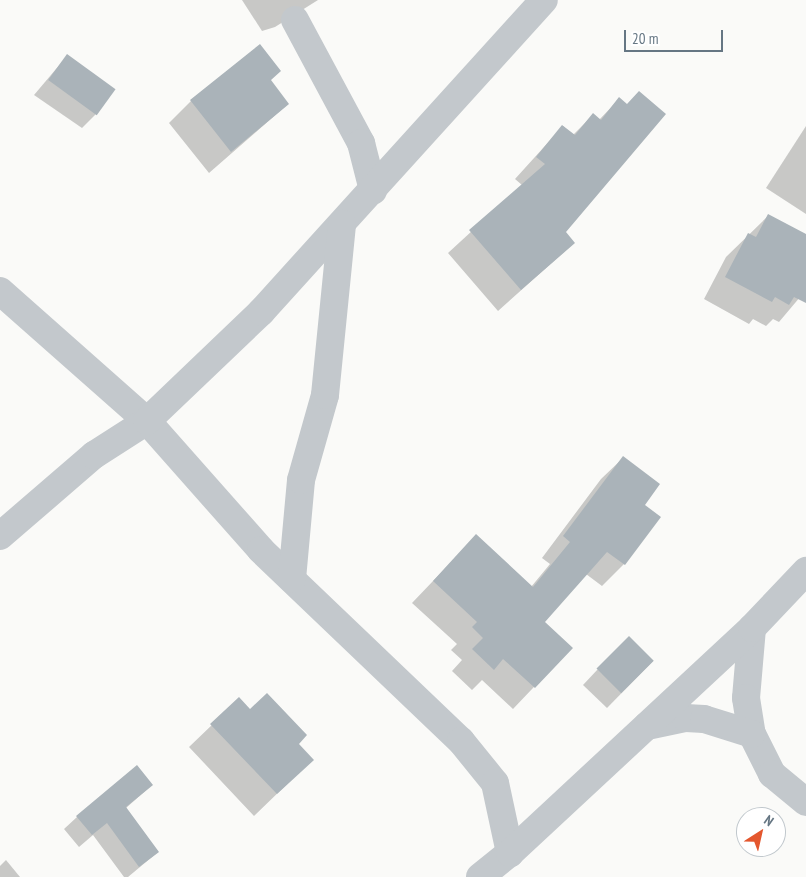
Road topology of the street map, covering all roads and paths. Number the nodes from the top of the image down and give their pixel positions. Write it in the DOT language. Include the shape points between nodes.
graph roads {
  1 [pos="544,0"];
  2 [pos="296,20"];
  3 [pos="373,190"];
  4 [pos="342,224"];
  5 [pos="0,291"];
  6 [pos="147,421"];
  7 [pos="0,536"];
  8 [pos="806,571"];
  9 [pos="292,579"];
  10 [pos="752,628"];
  11 [pos="646,727"];
  12 [pos="752,734"];
  13 [pos="806,802"];
  14 [pos="510,853"];
  15 [pos="480,877"];
  1 -- 3 [label="street"];
  2 -- 3 [label="street" via="361,143"];
  3 -- 4 [label="street"];
  4 -- 6 [label="street" via="261,312"];
  4 -- 9 [label="street" via="326,395 301,480"];
  5 -- 6 [label="street"];
  6 -- 7 [label="street" via="94,455"];
  6 -- 9 [label="street" via="261,550"];
  8 -- 10 [label="street"];
  9 -- 14 [label="street" via="460,741 494,783"];
  10 -- 11 [label="street"];
  10 -- 12 [label="street" via="746,698"];
  11 -- 12 [label="street" via="686,718 704,719"];
  11 -- 14 [label="street"];
  12 -- 13 [label="street" via="772,774"];
  14 -- 15 [label="street"];
}
